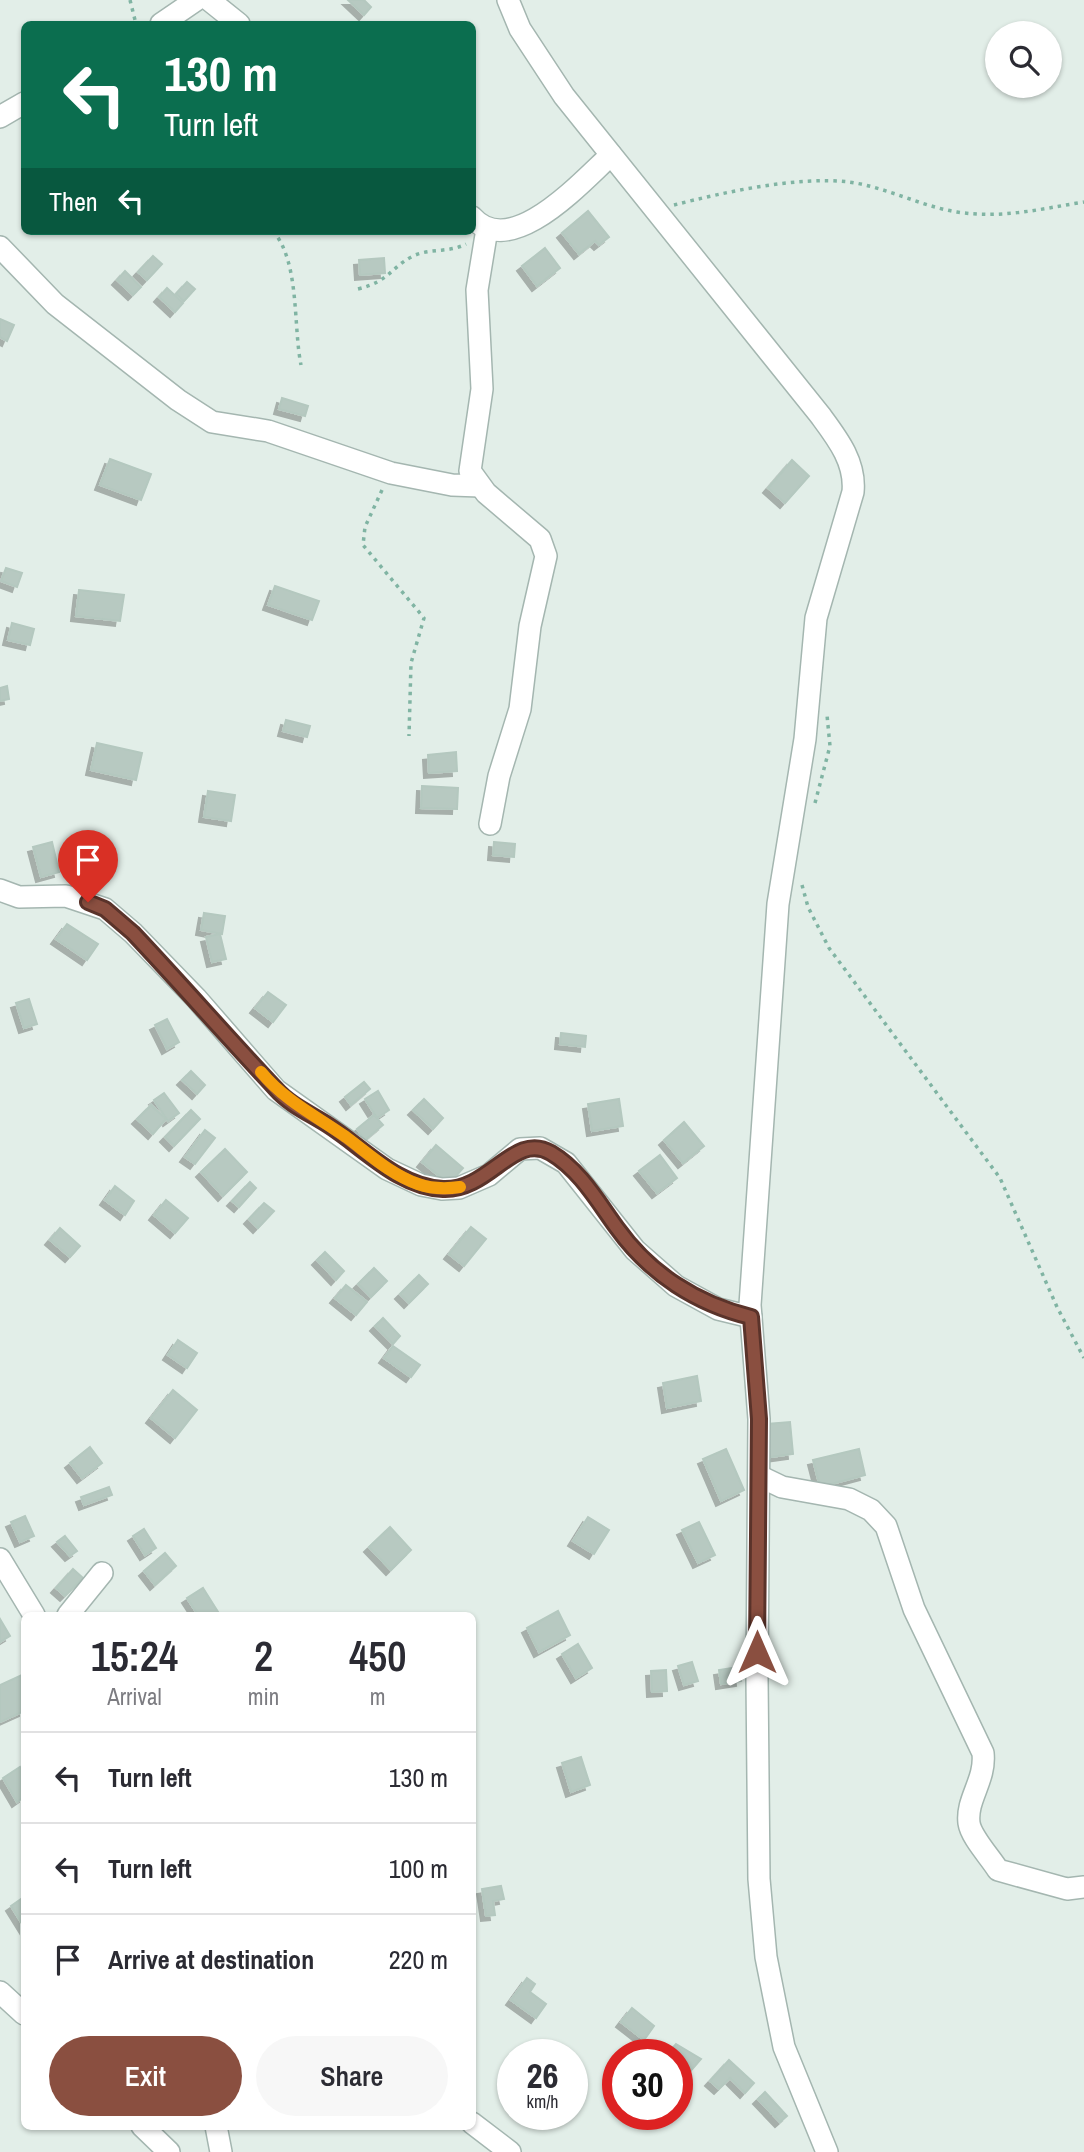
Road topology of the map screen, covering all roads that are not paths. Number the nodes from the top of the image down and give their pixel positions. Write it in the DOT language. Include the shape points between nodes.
graph roads {
  1 [pos="196,0"];
  2 [pos="209,0"];
  3 [pos="492,0"];
  4 [pos="510,6"];
  5 [pos="165,21"];
  6 [pos="235,21"];
  7 [pos="21,105"];
  8 [pos="0,117"];
  9 [pos="611,155"];
  10 [pos="482,226"];
  11 [pos="0,247"];
  12 [pos="480,486"];
  13 [pos="490,824"];
  14 [pos="0,890"];
  15 [pos="751,1317"];
  16 [pos="759,1476"];
  17 [pos="0,1559"];
  18 [pos="102,1573"];
  19 [pos="32,1612"];
  20 [pos="70,1612"];
  21 [pos="1084,1887"];
  22 [pos="0,1992"];
  23 [pos="21,2011"];
  24 [pos="476,2126"];
  25 [pos="146,2130"];
  26 [pos="217,2130"];
  27 [pos="169,2152"];
  28 [pos="221,2152"];
  29 [pos="510,2152"];
  30 [pos="827,2152"];
  1 -- 5 [label="street"];
  2 -- 6 [label="street"];
  3 -- 4 [label="street"];
  4 -- 9 [label="street" via="564,96"];
  7 -- 8 [label="street"];
  9 -- 10 [label="street" via="526,225 499,230"];
  9 -- 15 [label="street" via="828,426 853,476 853,492 816,618 805,739 778,904"];
  10 -- 12 [label="street" via="477,290 482,389 470,464 472,477"];
  11 -- 12 [label="street" via="55,304 212,422 268,431 391,472"];
  12 -- 13 [label="street" via="540,539 547,556 530,626 520,709"];
  14 -- 15 [label="street" via="19,897 66,896 105,909 196,998 276,1090 387,1169 421,1185 459,1188 489,1175 520,1149 540,1148 566,1163 635,1250 676,1286 718,1309"];
  15 -- 16 [label="street"];
  16 -- 21 [label="street" via="782,1487 849,1499 871,1510 886,1526 914,1609 983,1753 982,1778 969,1825 998,1870 1067,1889"];
  16 -- 30 [label="street" via="759,1879 766,1957 785,2047"];
  17 -- 19 [label="street"];
  18 -- 20 [label="street"];
  22 -- 23 [label="street"];
  24 -- 29 [label="street"];
  25 -- 27 [label="street"];
  26 -- 28 [label="street"];
}
